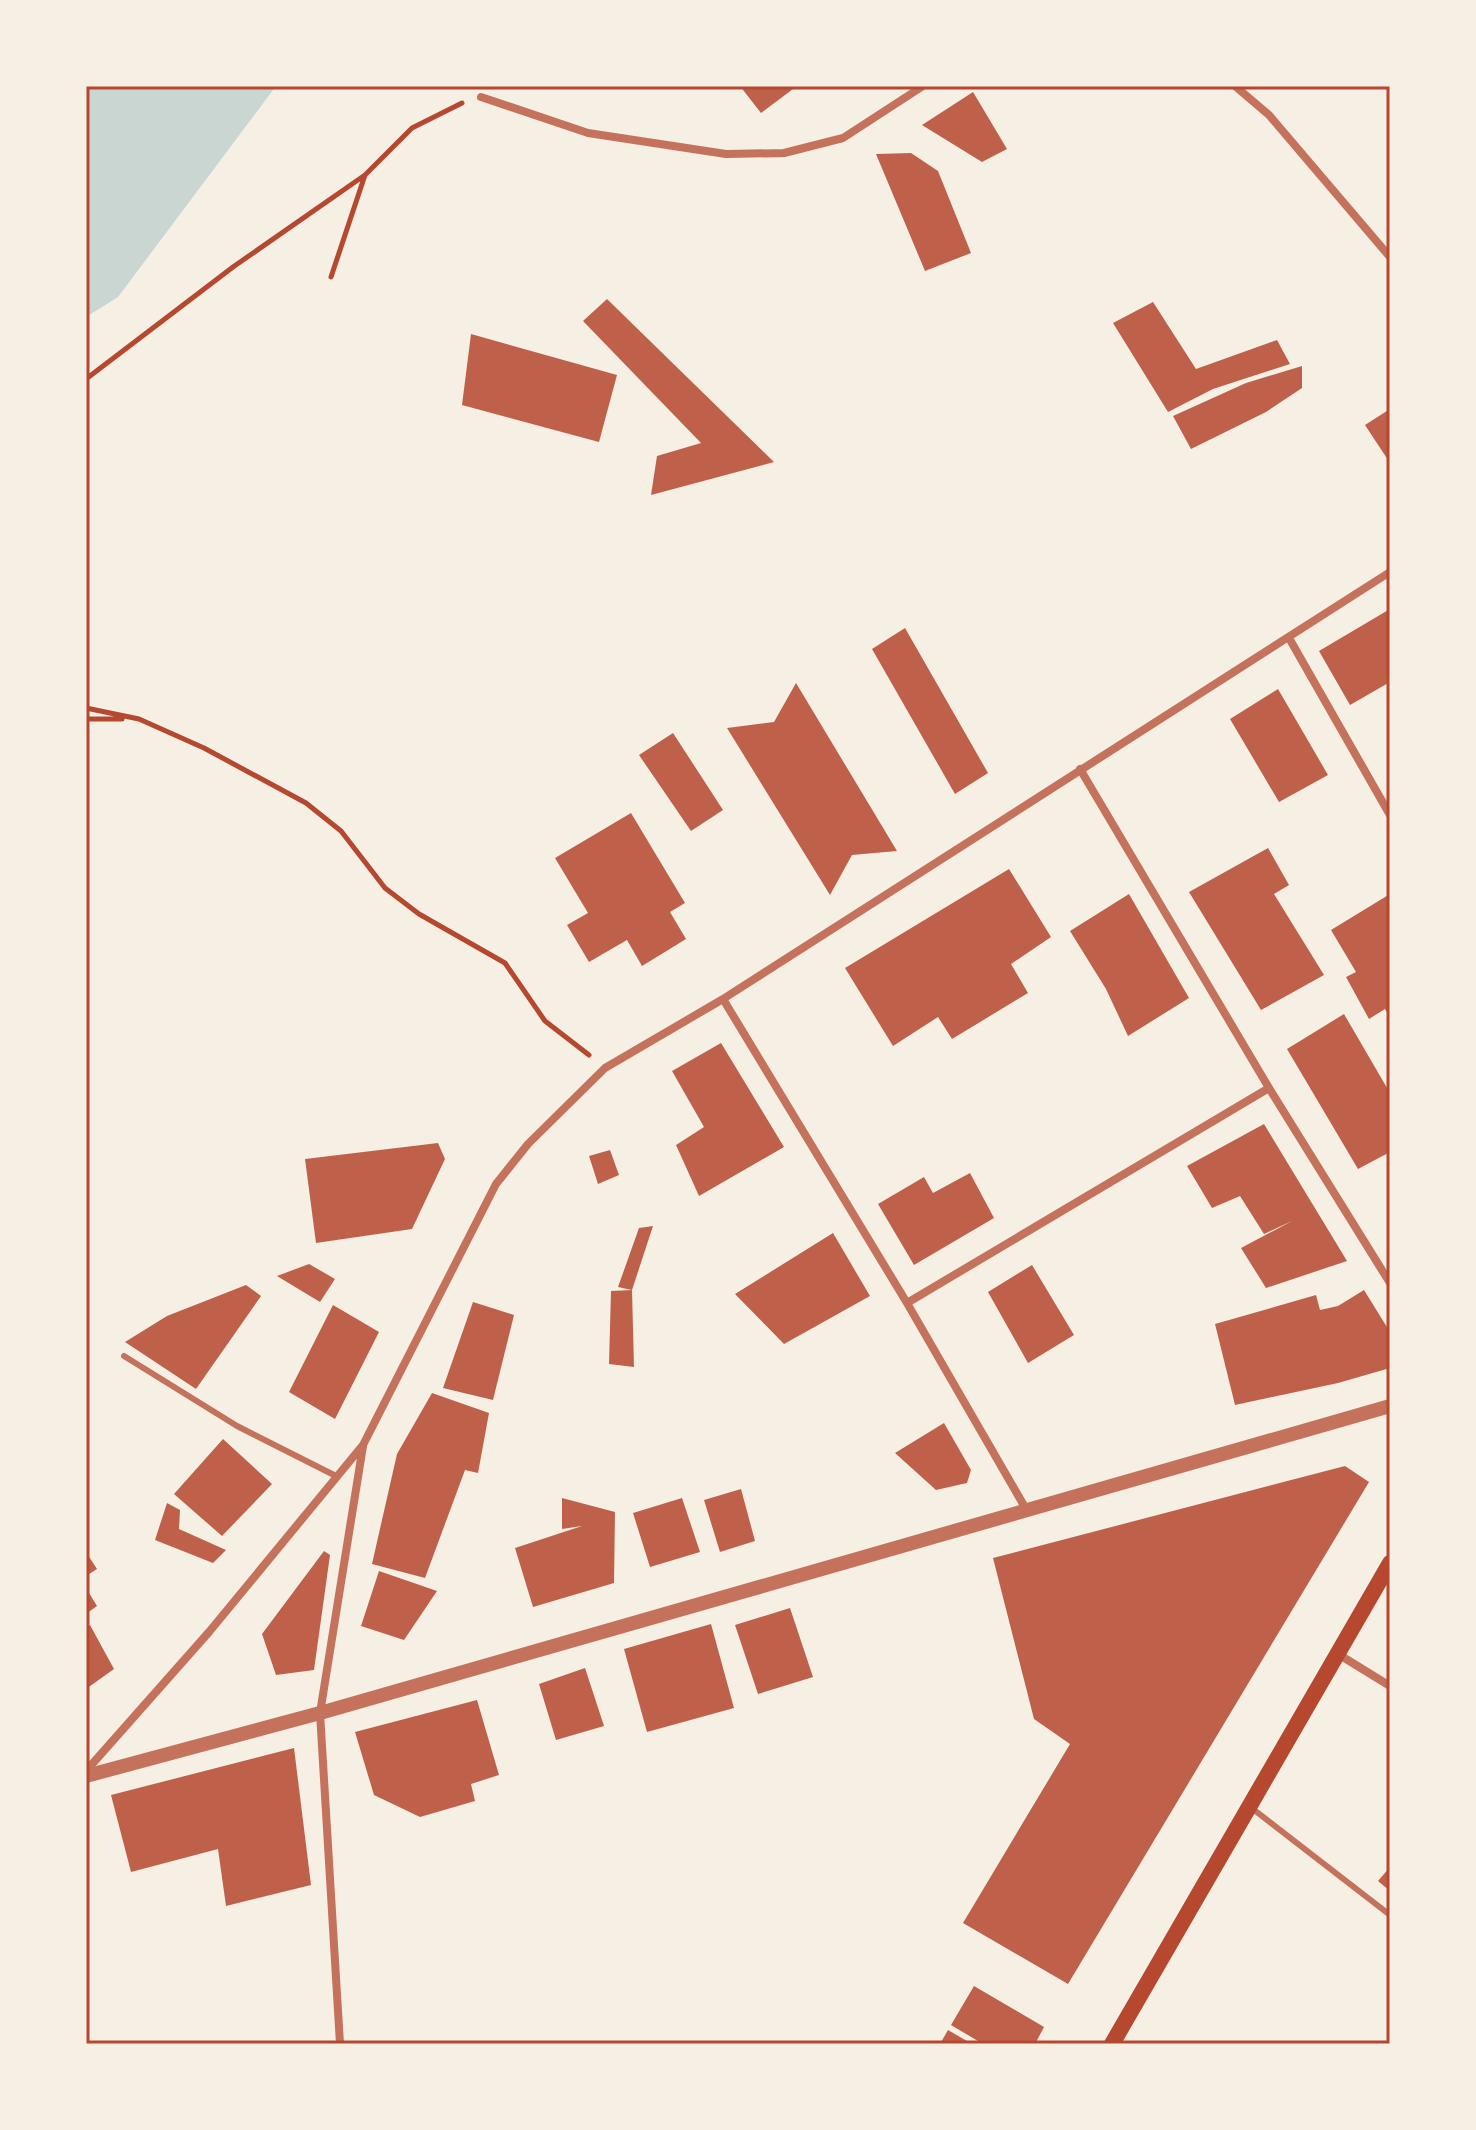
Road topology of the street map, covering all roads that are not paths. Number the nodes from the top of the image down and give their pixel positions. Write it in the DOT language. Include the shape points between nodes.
graph roads {
  1 [pos="923,86"];
  2 [pos="1235,86"];
  3 [pos="481,97"];
  4 [pos="1390,257"];
  5 [pos="1390,572"];
  6 [pos="1289,638"];
  7 [pos="1080,769"];
  8 [pos="1390,815"];
  9 [pos="723,999"];
  10 [pos="1269,1088"];
  11 [pos="1390,1283"];
  12 [pos="907,1303"];
  13 [pos="124,1356"];
  14 [pos="1390,1406"];
  15 [pos="363,1445"];
  16 [pos="336,1476"];
  17 [pos="1026,1509"];
  18 [pos="1390,1563"];
  19 [pos="1338,1654"];
  20 [pos="1390,1686"];
  21 [pos="320,1713"];
  22 [pos="86,1774"];
  23 [pos="1249,1806"];
  24 [pos="1390,1915"];
  25 [pos="340,2044"];
  26 [pos="1112,2044"];
  1 -- 3 [label="street" via="843,138 770,153 726,154 588,133"];
  2 -- 4 [label="street" via="1269,115"];
  5 -- 6 [label="street"];
  6 -- 7 [label="street"];
  6 -- 8 [label="street"];
  7 -- 9 [label="street"];
  7 -- 10 [label="street"];
  9 -- 12 [label="street"];
  9 -- 15 [label="street" via="605,1068 528,1144 496,1184"];
  10 -- 11 [label="street"];
  10 -- 12 [label="street"];
  12 -- 17 [label="street"];
  13 -- 16 [label="lane" via="237,1426"];
  14 -- 17 [label="street"];
  15 -- 16 [label="street"];
  15 -- 21 [label="street"];
  16 -- 22 [label="street"];
  17 -- 21 [label="street"];
  18 -- 19 [label="main road"];
  19 -- 20 [label="street"];
  19 -- 23 [label="main road"];
  21 -- 22 [label="street"];
  21 -- 25 [label="street"];
  23 -- 24 [label="lane"];
  23 -- 26 [label="main road"];
}
